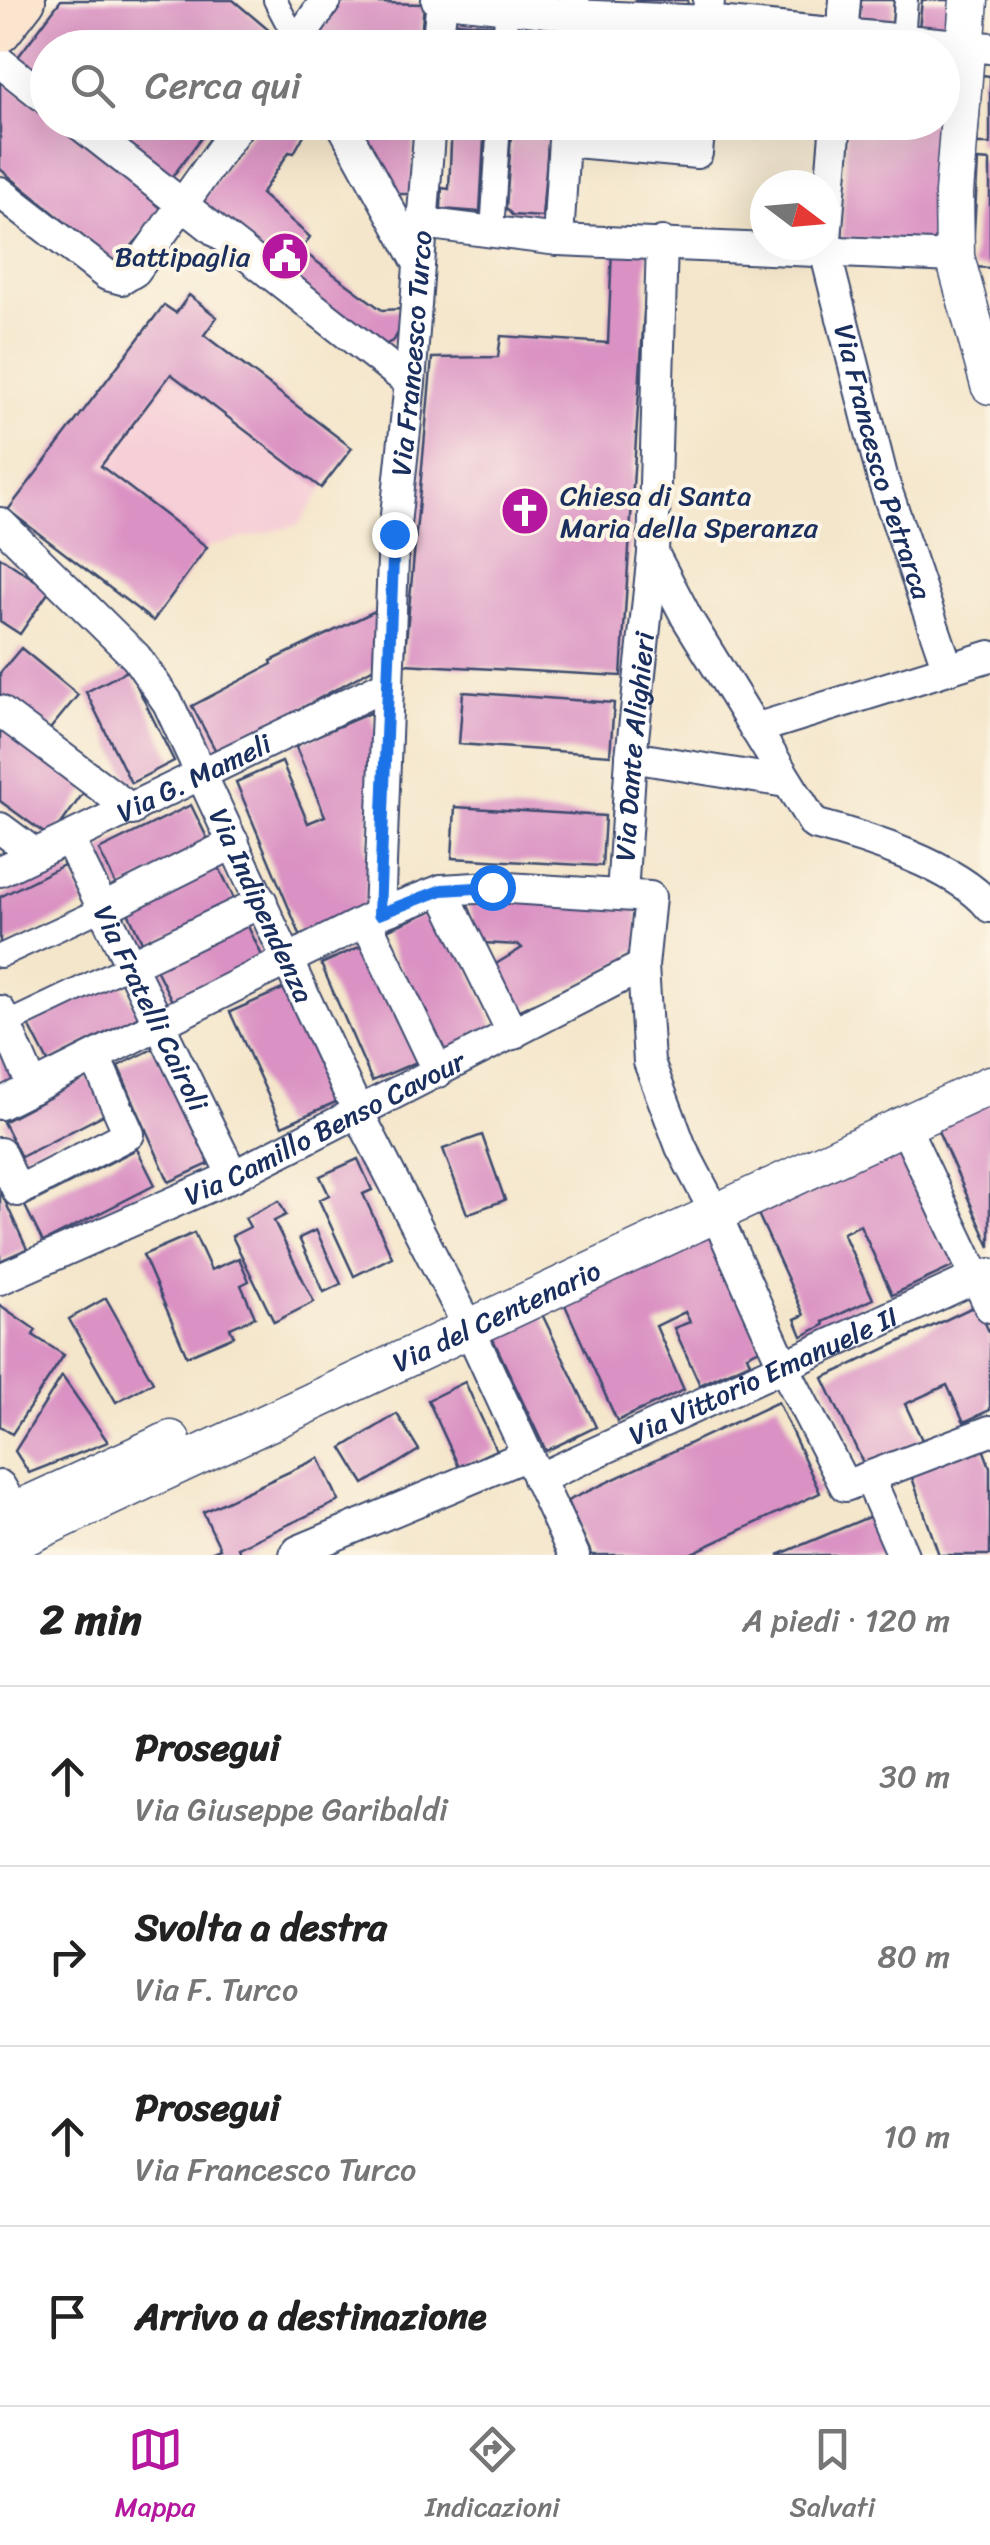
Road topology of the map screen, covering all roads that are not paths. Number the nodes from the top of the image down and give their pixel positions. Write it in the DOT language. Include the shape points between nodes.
graph roads {
  1 [pos="24,0"];
  2 [pos="274,0"];
  3 [pos="326,0"];
  4 [pos="440,0"];
  5 [pos="845,0"];
  6 [pos="906,0"];
  7 [pos="969,0"];
  8 [pos="507,4"];
  9 [pos="573,8"];
  10 [pos="707,23"];
  11 [pos="289,30"];
  12 [pos="307,30"];
  13 [pos="438,30"];
  14 [pos="505,30"];
  15 [pos="757,30"];
  16 [pos="843,30"];
  17 [pos="904,30"];
  18 [pos="0,31"];
  19 [pos="978,47"];
  20 [pos="0,62"];
  21 [pos="30,86"];
  22 [pos="100,140"];
  23 [pos="229,140"];
  24 [pos="352,140"];
  25 [pos="429,140"];
  26 [pos="498,140"];
  27 [pos="564,140"];
  28 [pos="618,140"];
  29 [pos="699,140"];
  30 [pos="835,140"];
  31 [pos="832,170"];
  32 [pos="0,192"];
  33 [pos="183,206"];
  34 [pos="422,223"];
  35 [pos="492,232"];
  36 [pos="558,240"];
  37 [pos="662,242"];
  38 [pos="750,247"];
  39 [pos="840,252"];
  40 [pos="955,257"];
  41 [pos="828,260"];
  42 [pos="419,264"];
  43 [pos="410,384"];
  44 [pos="990,386"];
  45 [pos="0,523"];
  46 [pos="653,553"];
  47 [pos="990,656"];
  48 [pos="948,669"];
  49 [pos="388,684"];
  50 [pos="0,710"];
  51 [pos="755,730"];
  52 [pos="630,757"];
  53 [pos="201,776"];
  54 [pos="772,779"];
  55 [pos="132,810"];
  56 [pos="0,828"];
  57 [pos="69,839"];
  58 [pos="234,844"];
  59 [pos="35,854"];
  60 [pos="0,871"];
  61 [pos="442,890"];
  62 [pos="622,894"];
  63 [pos="262,902"];
  64 [pos="990,907"];
  65 [pos="104,908"];
  66 [pos="372,918"];
  67 [pos="0,956"];
  68 [pos="289,962"];
  69 [pos="132,964"];
  70 [pos="643,966"];
  71 [pos="2,1021"];
  72 [pos="162,1024"];
  73 [pos="512,1034"];
  74 [pos="96,1057"];
  75 [pos="990,1061"];
  76 [pos="438,1072"];
  77 [pos="990,1085"];
  78 [pos="33,1088"];
  79 [pos="0,1104"];
  80 [pos="358,1112"];
  81 [pos="904,1125"];
  82 [pos="0,1153"];
  83 [pos="233,1176"];
  84 [pos="710,1201"];
  85 [pos="984,1275"];
  86 [pos="0,1279"];
  87 [pos="990,1308"];
  88 [pos="464,1318"];
  89 [pos="784,1367"];
  90 [pos="990,1431"];
  91 [pos="532,1467"];
  92 [pos="857,1482"];
  93 [pos="8,1519"];
  94 [pos="295,1555"];
  95 [pos="574,1555"];
  96 [pos="904,1555"];
  1 -- 18 [label="main road"];
  2 -- 11 [label="street"];
  3 -- 12 [label="street"];
  4 -- 8 [label="street"];
  4 -- 13 [label="street"];
  5 -- 16 [label="street"];
  6 -- 17 [label="street"];
  7 -- 19 [label="street"];
  8 -- 9 [label="street"];
  8 -- 14 [label="street"];
  9 -- 10 [label="street"];
  10 -- 15 [label="street"];
  19 -- 40 [label="street" via="954,194"];
  20 -- 21 [label="street"];
  22 -- 33 [label="street"];
  23 -- 33 [label="street"];
  24 -- 42 [label="street"];
  25 -- 34 [label="street, Via Francesco Turco"];
  26 -- 35 [label="street"];
  27 -- 36 [label="street"];
  28 -- 29 [label="street" via="698,152"];
  30 -- 31 [label="street, Via Francesco Petrarca"];
  32 -- 33 [label="street" via="107,275 122,279"];
  33 -- 43 [label="street"];
  34 -- 35 [label="street"];
  34 -- 42 [label="street, Via Francesco Turco"];
  35 -- 36 [label="street"];
  36 -- 37 [label="street"];
  37 -- 38 [label="street"];
  37 -- 46 [label="street, Via Dante Alighieri"];
  39 -- 40 [label="street"];
  40 -- 44 [label="street"];
  41 -- 48 [label="street, Via Francesco Petrarca" via="882,480"];
  42 -- 43 [label="street, Via Francesco Turco"];
  43 -- 49 [label="street, Via Francesco Turco" via="390,585"];
  45 -- 53 [label="street, Via Indipendenza" via="150,672"];
  46 -- 51 [label="street"];
  46 -- 52 [label="street, Via Dante Alighieri"];
  47 -- 48 [label="street"];
  48 -- 51 [label="street"];
  49 -- 53 [label="street, Via G. Mameli"];
  49 -- 66 [label="street, Via Francesco Turco"];
  50 -- 55 [label="street"];
  51 -- 54 [label="street"];
  52 -- 54 [label="street"];
  52 -- 62 [label="street, Via Dante Alighieri"];
  53 -- 55 [label="street, Via G. Mameli"];
  53 -- 58 [label="street, Via Indipendenza"];
  54 -- 64 [label="street" via="814,824 866,838 950,875"];
  55 -- 57 [label="street, Via G. Mameli"];
  56 -- 59 [label="street"];
  57 -- 59 [label="street, Via G. Mameli"];
  57 -- 65 [label="street, Via Fratelli Cairoli"];
  58 -- 63 [label="street, Via Indipendenza"];
  58 -- 65 [label="street"];
  59 -- 60 [label="street, Via G. Mameli"];
  61 -- 62 [label="street"];
  61 -- 66 [label="street"];
  61 -- 73 [label="street"];
  62 -- 70 [label="street, Via Dante Alighieri" via="650,896"];
  63 -- 68 [label="street, Via Indipendenza"];
  63 -- 69 [label="street"];
  65 -- 67 [label="street"];
  65 -- 69 [label="street, Via Fratelli Cairoli"];
  66 -- 68 [label="street"];
  66 -- 76 [label="street"];
  68 -- 72 [label="street"];
  68 -- 80 [label="street, Via Indipendenza"];
  69 -- 71 [label="street"];
  69 -- 72 [label="street, Via Fratelli Cairoli"];
  70 -- 73 [label="street, Via Camillo Benso Cavour"];
  70 -- 84 [label="street, Via Dante Alighieri" via="649,1062"];
  71 -- 78 [label="street"];
  72 -- 74 [label="street"];
  72 -- 83 [label="street, Via Fratelli Cairoli"];
  73 -- 76 [label="street, Via Camillo Benso Cavour"];
  74 -- 78 [label="street"];
  74 -- 82 [label="street" via="128,1134 18,1191"];
  75 -- 84 [label="street, Via del Centenario"];
  76 -- 80 [label="street, Via Camillo Benso Cavour"];
  77 -- 81 [label="street, Via del Centenario"];
  78 -- 79 [label="street"];
  80 -- 83 [label="street, Via Camillo Benso Cavour"];
  80 -- 88 [label="street, Via Indipendenza"];
  81 -- 84 [label="street, Via del Centenario"];
  81 -- 85 [label="street"];
  83 -- 86 [label="street, Via Camillo Benso Cavour"];
  84 -- 88 [label="street, Via del Centenario"];
  84 -- 89 [label="street, Via Dante Alighieri"];
  85 -- 87 [label="street"];
  85 -- 89 [label="street, Via Vittorio Emanuele II"];
  88 -- 91 [label="street, Via Indipendenza"];
  88 -- 93 [label="street, Via del Centenario"];
  89 -- 91 [label="street, Via Vittorio Emanuele II"];
  89 -- 92 [label="street, Via Dante Alighieri"];
  90 -- 92 [label="street"];
  91 -- 94 [label="street, Via Vittorio Emanuele II"];
  91 -- 95 [label="street, Via Indipendenza"];
  92 -- 96 [label="street, Via Dante Alighieri"];
}
